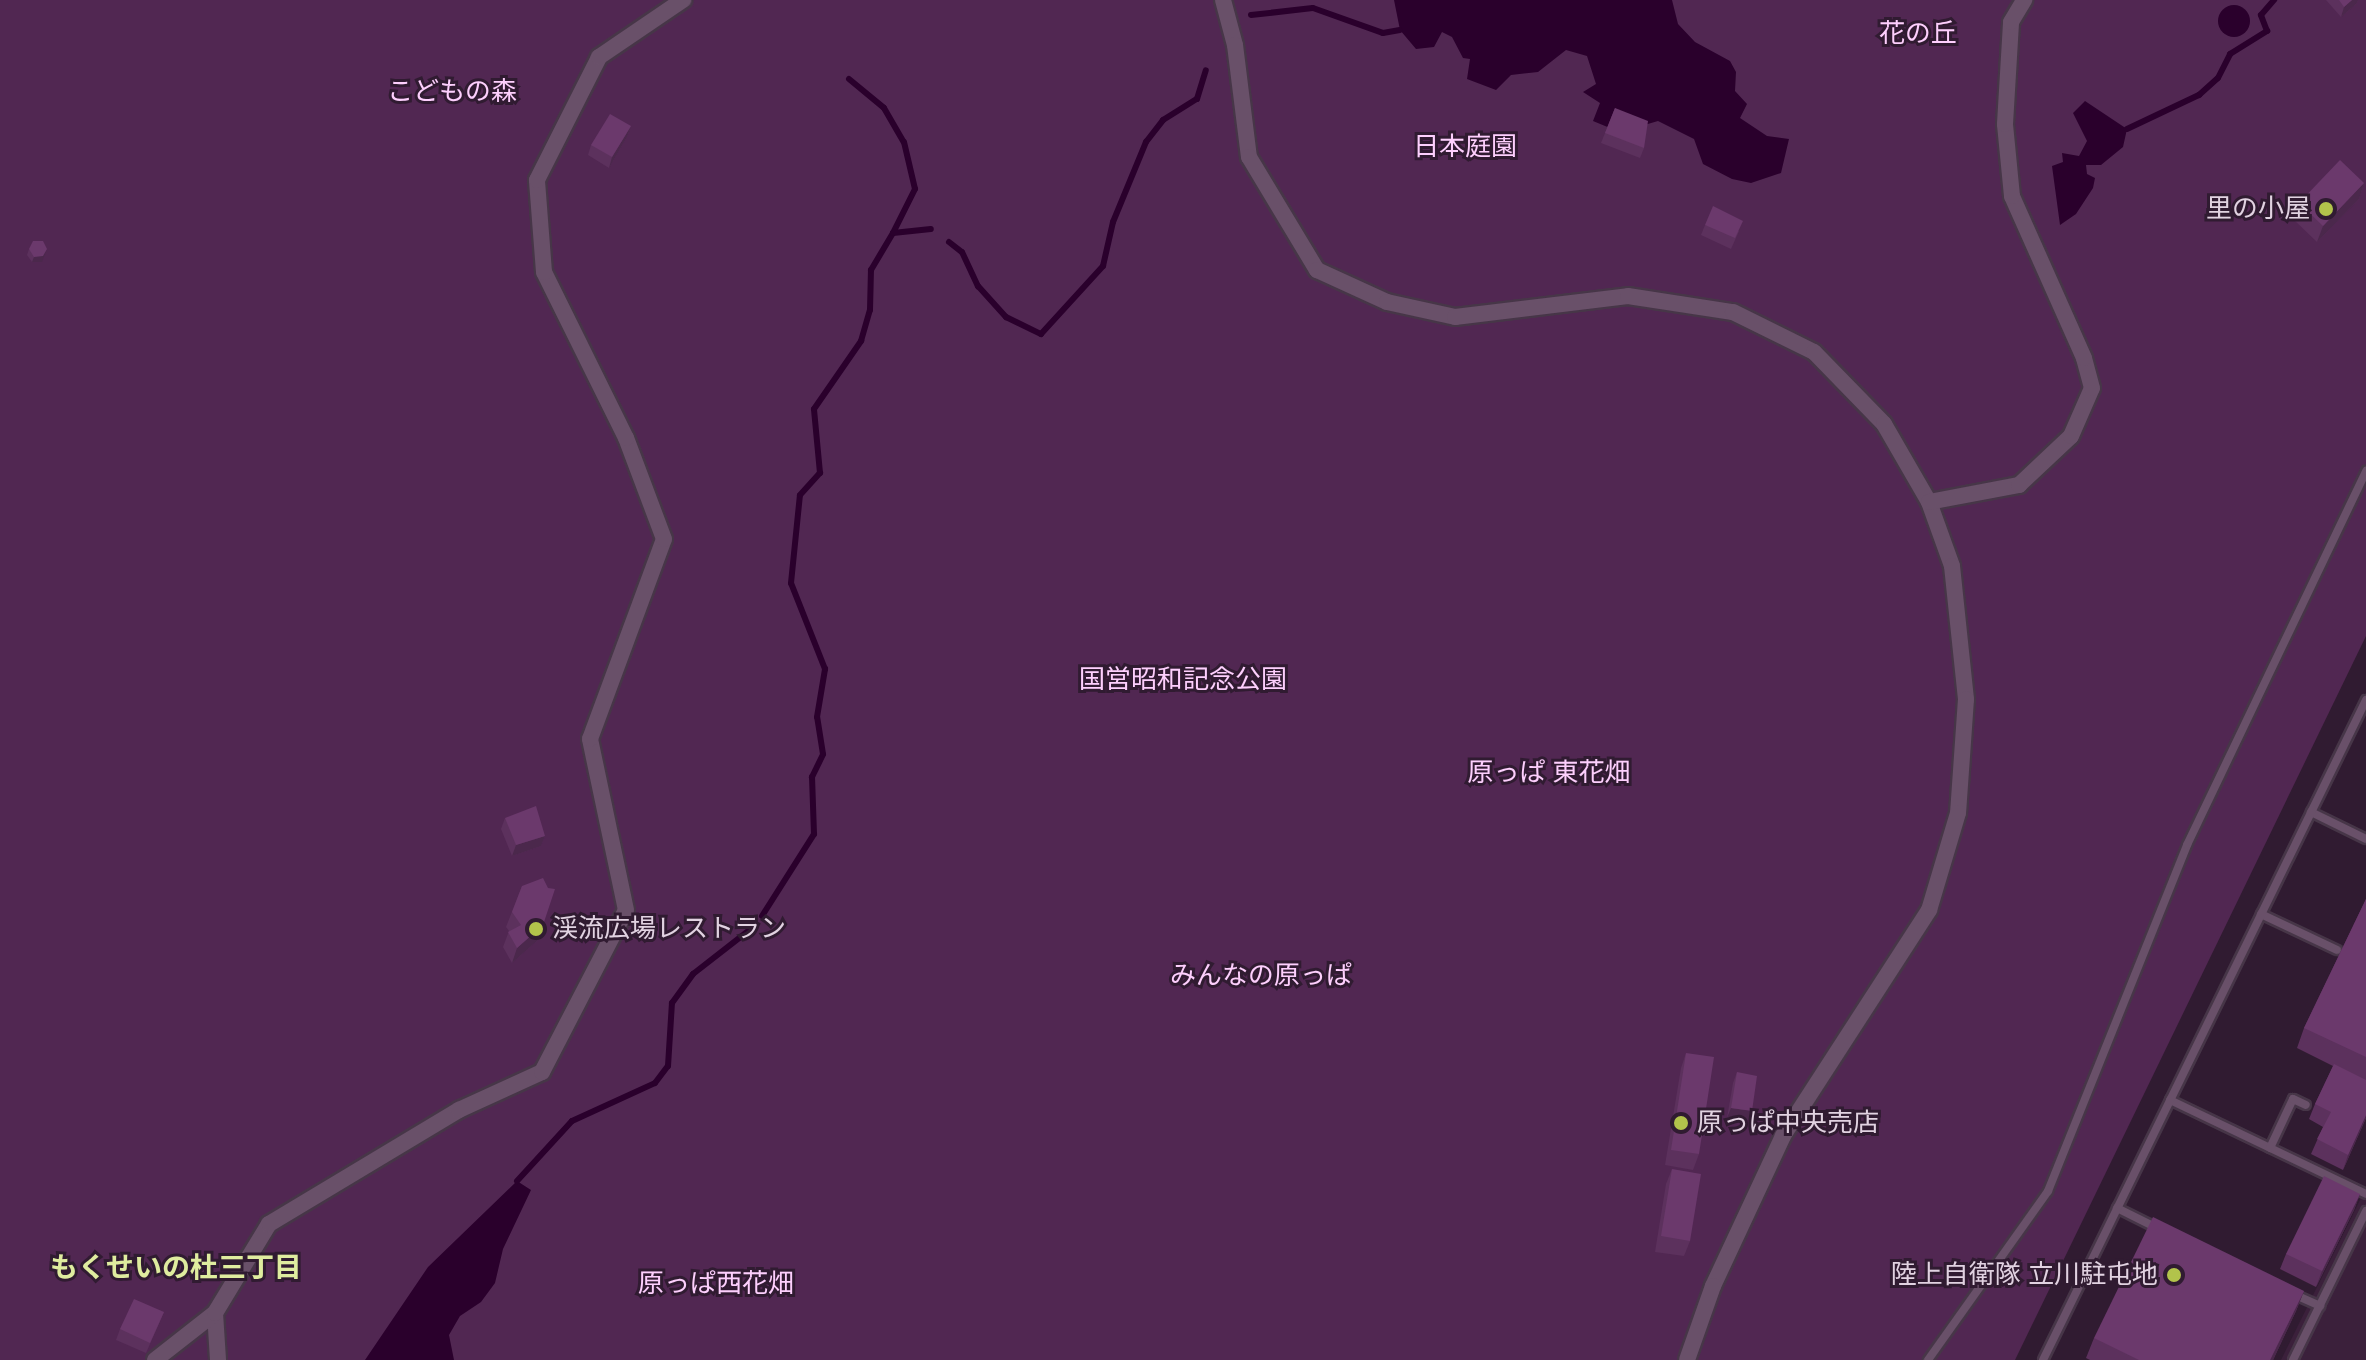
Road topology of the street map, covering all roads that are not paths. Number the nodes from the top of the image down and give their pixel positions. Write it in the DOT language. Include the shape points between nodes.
graph roads {
  1 [pos="683,0"];
  2 [pos="1223,0"];
  3 [pos="2024,0"];
  4 [pos="2366,471"];
  5 [pos="1929,502"];
  6 [pos="2365,704"];
  7 [pos="2311,812"];
  8 [pos="2366,839"];
  9 [pos="2261,914"];
  10 [pos="2337,950"];
  11 [pos="2170,1100"];
  12 [pos="2306,1105"];
  13 [pos="2270,1148"];
  14 [pos="2366,1194"];
  15 [pos="2117,1208"];
  16 [pos="2366,1211"];
  17 [pos="2171,1234"];
  18 [pos="2279,1287"];
  19 [pos="2320,1306"];
  20 [pos="215,1313"];
  21 [pos="155,1360"];
  22 [pos="218,1360"];
  23 [pos="1687,1360"];
  24 [pos="1928,1360"];
  25 [pos="2043,1360"];
  26 [pos="2293,1360"];
  1 -- 20 [label="street" via="599,57 537,180 544,272 626,438 664,539 590,739 626,910 542,1072 459,1110 269,1224"];
  2 -- 5 [label="street" via="1235,45 1249,157 1317,270 1387,302 1455,317 1628,296 1733,312 1814,352 1884,424"];
  3 -- 5 [label="street" via="2011,22 2005,124 2012,196 2084,358 2092,388 2071,436 2019,485"];
  4 -- 24 [label="lane" via="2187,845 2048,1191"];
  5 -- 23 [label="street" via="1952,566 1963,649 1966,699 1958,813 1929,910 1783,1136 1713,1286"];
  6 -- 7 [label="lane"];
  7 -- 8 [label="lane"];
  7 -- 9 [label="lane"];
  9 -- 10 [label="lane"];
  9 -- 11 [label="lane"];
  11 -- 13 [label="lane"];
  11 -- 15 [label="lane"];
  12 -- 13 [label="lane" via="2293,1099"];
  13 -- 14 [label="lane"];
  15 -- 17 [label="lane"];
  15 -- 25 [label="lane"];
  16 -- 19 [label="lane"];
  18 -- 19 [label="lane"];
  19 -- 26 [label="lane"];
  20 -- 21 [label="street"];
  20 -- 22 [label="street"];
}
